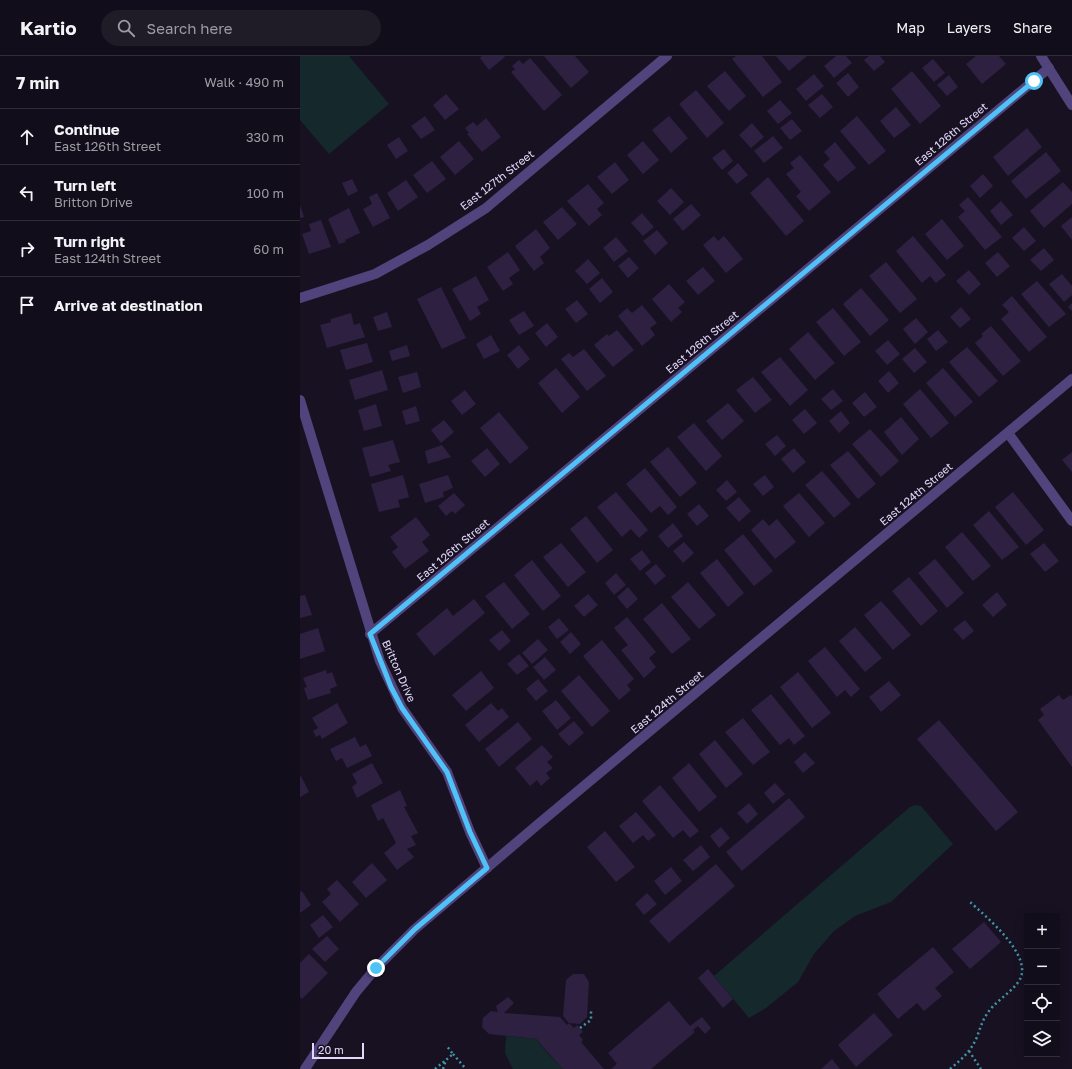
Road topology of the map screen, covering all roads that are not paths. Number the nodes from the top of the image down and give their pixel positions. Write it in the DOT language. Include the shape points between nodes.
graph roads {
  1 [pos="667,56"];
  2 [pos="1041,56"];
  3 [pos="1049,68"];
  4 [pos="1072,105"];
  5 [pos="300,298"];
  6 [pos="1072,380"];
  7 [pos="300,400"];
  8 [pos="1008,433"];
  9 [pos="1072,521"];
  10 [pos="370,634"];
  11 [pos="487,868"];
  12 [pos="305,1069"];
  1 -- 5 [label="street, East 127th Street" via="486,208 428,245 374,274"];
  2 -- 3 [label="street"];
  3 -- 4 [label="street"];
  3 -- 10 [label="street, East 126th Street"];
  6 -- 8 [label="street, East 124th Street"];
  7 -- 10 [label="street, Britton Drive"];
  8 -- 9 [label="street"];
  8 -- 11 [label="street, East 124th Street"];
  10 -- 11 [label="street, Britton Drive" via="402,708 447,772"];
  11 -- 12 [label="street, East 124th Street" via="415,929 376,968 338,1016"];
}
